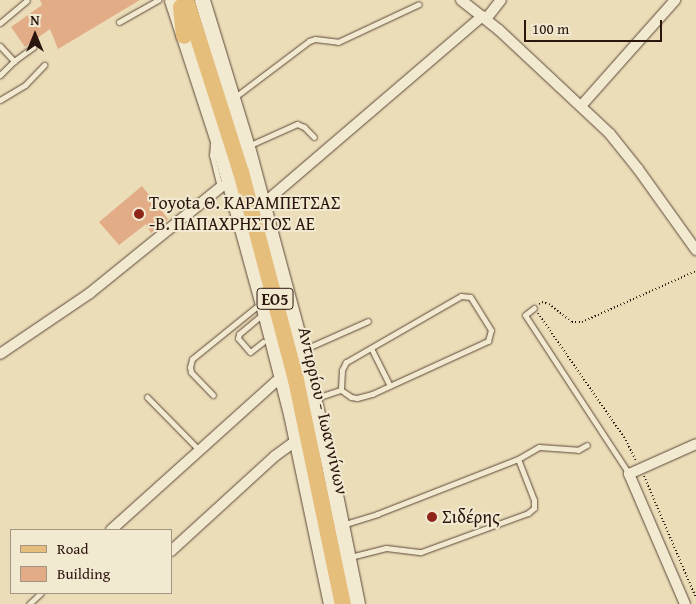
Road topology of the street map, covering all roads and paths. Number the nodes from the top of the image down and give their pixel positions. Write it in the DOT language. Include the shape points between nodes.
graph roads {
  1 [pos="27,0"];
  2 [pos="158,0"];
  3 [pos="172,0"];
  4 [pos="180,0"];
  5 [pos="186,0"];
  6 [pos="202,0"];
  7 [pos="461,0"];
  8 [pos="501,0"];
  9 [pos="675,0"];
  10 [pos="419,4"];
  11 [pos="484,18"];
  12 [pos="119,22"];
  13 [pos="0,23"];
  14 [pos="184,36"];
  15 [pos="0,47"];
  16 [pos="33,47"];
  17 [pos="14,61"];
  18 [pos="44,65"];
  19 [pos="0,75"];
  20 [pos="232,98"];
  21 [pos="0,100"];
  22 [pos="581,106"];
  23 [pos="314,137"];
  24 [pos="247,147"];
  25 [pos="226,187"];
  26 [pos="263,204"];
  27 [pos="696,250"];
  28 [pos="696,270"];
  29 [pos="264,308"];
  30 [pos="534,308"];
  31 [pos="368,321"];
  32 [pos="263,342"];
  33 [pos="371,348"];
  34 [pos="302,350"];
  35 [pos="0,354"];
  36 [pos="282,376"];
  37 [pos="390,386"];
  38 [pos="341,390"];
  39 [pos="213,395"];
  40 [pos="147,397"];
  41 [pos="314,399"];
  42 [pos="297,440"];
  43 [pos="696,444"];
  44 [pos="588,446"];
  45 [pos="199,450"];
  46 [pos="518,459"];
  47 [pos="640,469"];
  48 [pos="629,474"];
  49 [pos="342,525"];
  50 [pos="112,529"];
  51 [pos="172,550"];
  52 [pos="348,557"];
  53 [pos="40,594"];
  54 [pos="696,598"];
  55 [pos="29,604"];
  56 [pos="331,604"];
  57 [pos="343,604"];
  58 [pos="357,604"];
  59 [pos="685,604"];
  1 -- 13 [label="lane"];
  2 -- 12 [label="lane"];
  3 -- 14 [label="street"];
  4 -- 14 [label="main road"];
  5 -- 57 [label="main road, Αντιρρίου - Ιωαννίνων / ΕΟ5" via="241,172 294,371"];
  6 -- 20 [label="street"];
  7 -- 11 [label="street"];
  8 -- 11 [label="street"];
  9 -- 22 [label="street"];
  10 -- 20 [label="lane" via="338,42 309,41"];
  11 -- 22 [label="street"];
  11 -- 26 [label="street"];
  14 -- 25 [label="street" via="218,141"];
  15 -- 17 [label="lane"];
  16 -- 17 [label="lane"];
  17 -- 19 [label="lane"];
  18 -- 21 [label="lane" via="25,85"];
  20 -- 24 [label="street"];
  22 -- 27 [label="street" via="624,150"];
  23 -- 24 [label="lane" via="297,124"];
  24 -- 26 [label="street"];
  25 -- 29 [label="street"];
  25 -- 35 [label="street" via="90,293"];
  26 -- 34 [label="street"];
  28 -- 30 [label="path" via="582,322 572,322 549,304 542,302"];
  29 -- 32 [label="lane" via="238,338 250,352"];
  29 -- 36 [label="street"];
  29 -- 39 [label="lane" via="192,359 191,372"];
  30 -- 47 [label="path" via="624,437"];
  30 -- 48 [label="lane" via="525,315"];
  31 -- 34 [label="lane"];
  33 -- 37 [label="lane"];
  33 -- 37 [label="lane" via="461,296 470,297 491,330 488,341"];
  33 -- 38 [label="lane" via="343,366"];
  34 -- 41 [label="street"];
  36 -- 42 [label="street"];
  36 -- 45 [label="street"];
  37 -- 38 [label="lane" via="357,398"];
  38 -- 41 [label="lane"];
  40 -- 45 [label="lane"];
  41 -- 49 [label="street"];
  42 -- 51 [label="street" via="275,456"];
  42 -- 56 [label="street"];
  43 -- 47 [label="street"];
  44 -- 46 [label="lane" via="578,450 539,447"];
  45 -- 50 [label="street"];
  46 -- 49 [label="lane" via="368,518"];
  46 -- 52 [label="lane" via="534,500 534,508 528,513 421,552 386,548"];
  47 -- 48 [label="street"];
  47 -- 54 [label="path"];
  48 -- 59 [label="street"];
  49 -- 52 [label="street"];
  52 -- 58 [label="street"];
  53 -- 55 [label="lane"];
}
